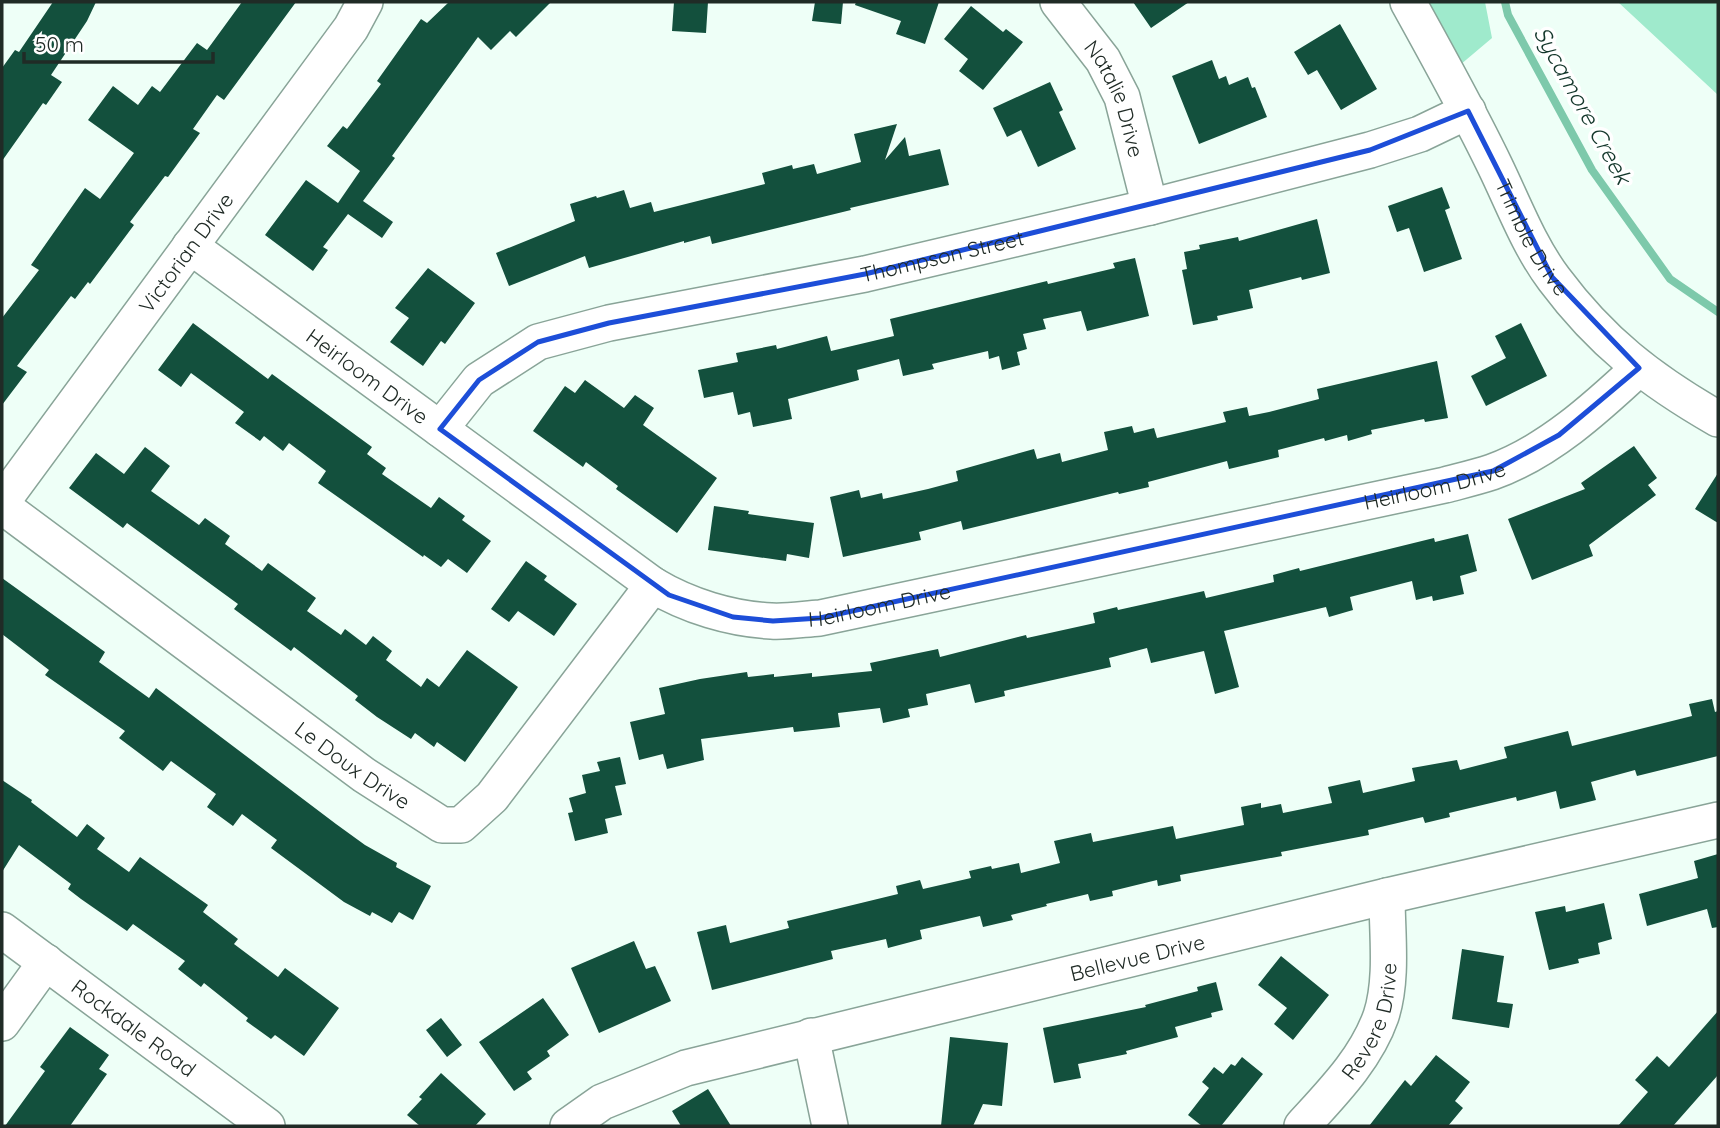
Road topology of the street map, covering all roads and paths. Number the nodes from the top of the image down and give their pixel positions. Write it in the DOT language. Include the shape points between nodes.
graph roads {
  1 [pos="365,2"];
  2 [pos="1058,2"];
  3 [pos="1408,2"];
  4 [pos="1468,111"];
  5 [pos="1150,207"];
  6 [pos="190,246"];
  7 [pos="1639,368"];
  8 [pos="1718,419"];
  9 [pos="440,429"];
  10 [pos="2,504"];
  11 [pos="653,585"];
  12 [pos="1718,820"];
  13 [pos="1387,896"];
  14 [pos="2,930"];
  15 [pos="47,962"];
  16 [pos="2,1023"];
  17 [pos="811,1037"];
  18 [pos="267,1126"];
  19 [pos="568,1126"];
  20 [pos="830,1126"];
  21 [pos="1302,1126"];
  1 -- 6 [label="street, Victorian Drive" via="351,29"];
  2 -- 5 [label="street, Natalie Drive" via="1102,60 1122,97"];
  3 -- 4 [label="street, Trimble Drive"];
  4 -- 5 [label="street, Thompson Street" via="1420,134 1370,150"];
  4 -- 7 [label="street, Trimble Drive" via="1552,277 1588,321"];
  5 -- 9 [label="street, Thompson Street" via="865,274 609,323 538,342 479,380"];
  6 -- 9 [label="street, Heirloom Drive"];
  6 -- 10 [label="street, Victorian Drive"];
  7 -- 8 [label="street, Trimble Drive"];
  7 -- 11 [label="street, Heirloom Drive" via="1600,405 1523,457 1445,485 820,618 774,621 733,617"];
  9 -- 11 [label="street, Heirloom Drive"];
  10 -- 11 [label="street, Le Doux Drive" via="364,775 442,825 461,825 492,796"];
  12 -- 13 [label="street, Bellevue Drive"];
  13 -- 17 [label="street, Bellevue Drive"];
  13 -- 21 [label="street, Revere Drive" via="1387,980 1381,1014 1367,1045 1339,1086"];
  14 -- 15 [label="street, Rockdale Road"];
  15 -- 16 [label="street"];
  15 -- 18 [label="street, Rockdale Road"];
  17 -- 19 [label="street, Bellevue Drive" via="686,1068 602,1102"];
  17 -- 20 [label="street"];
}
